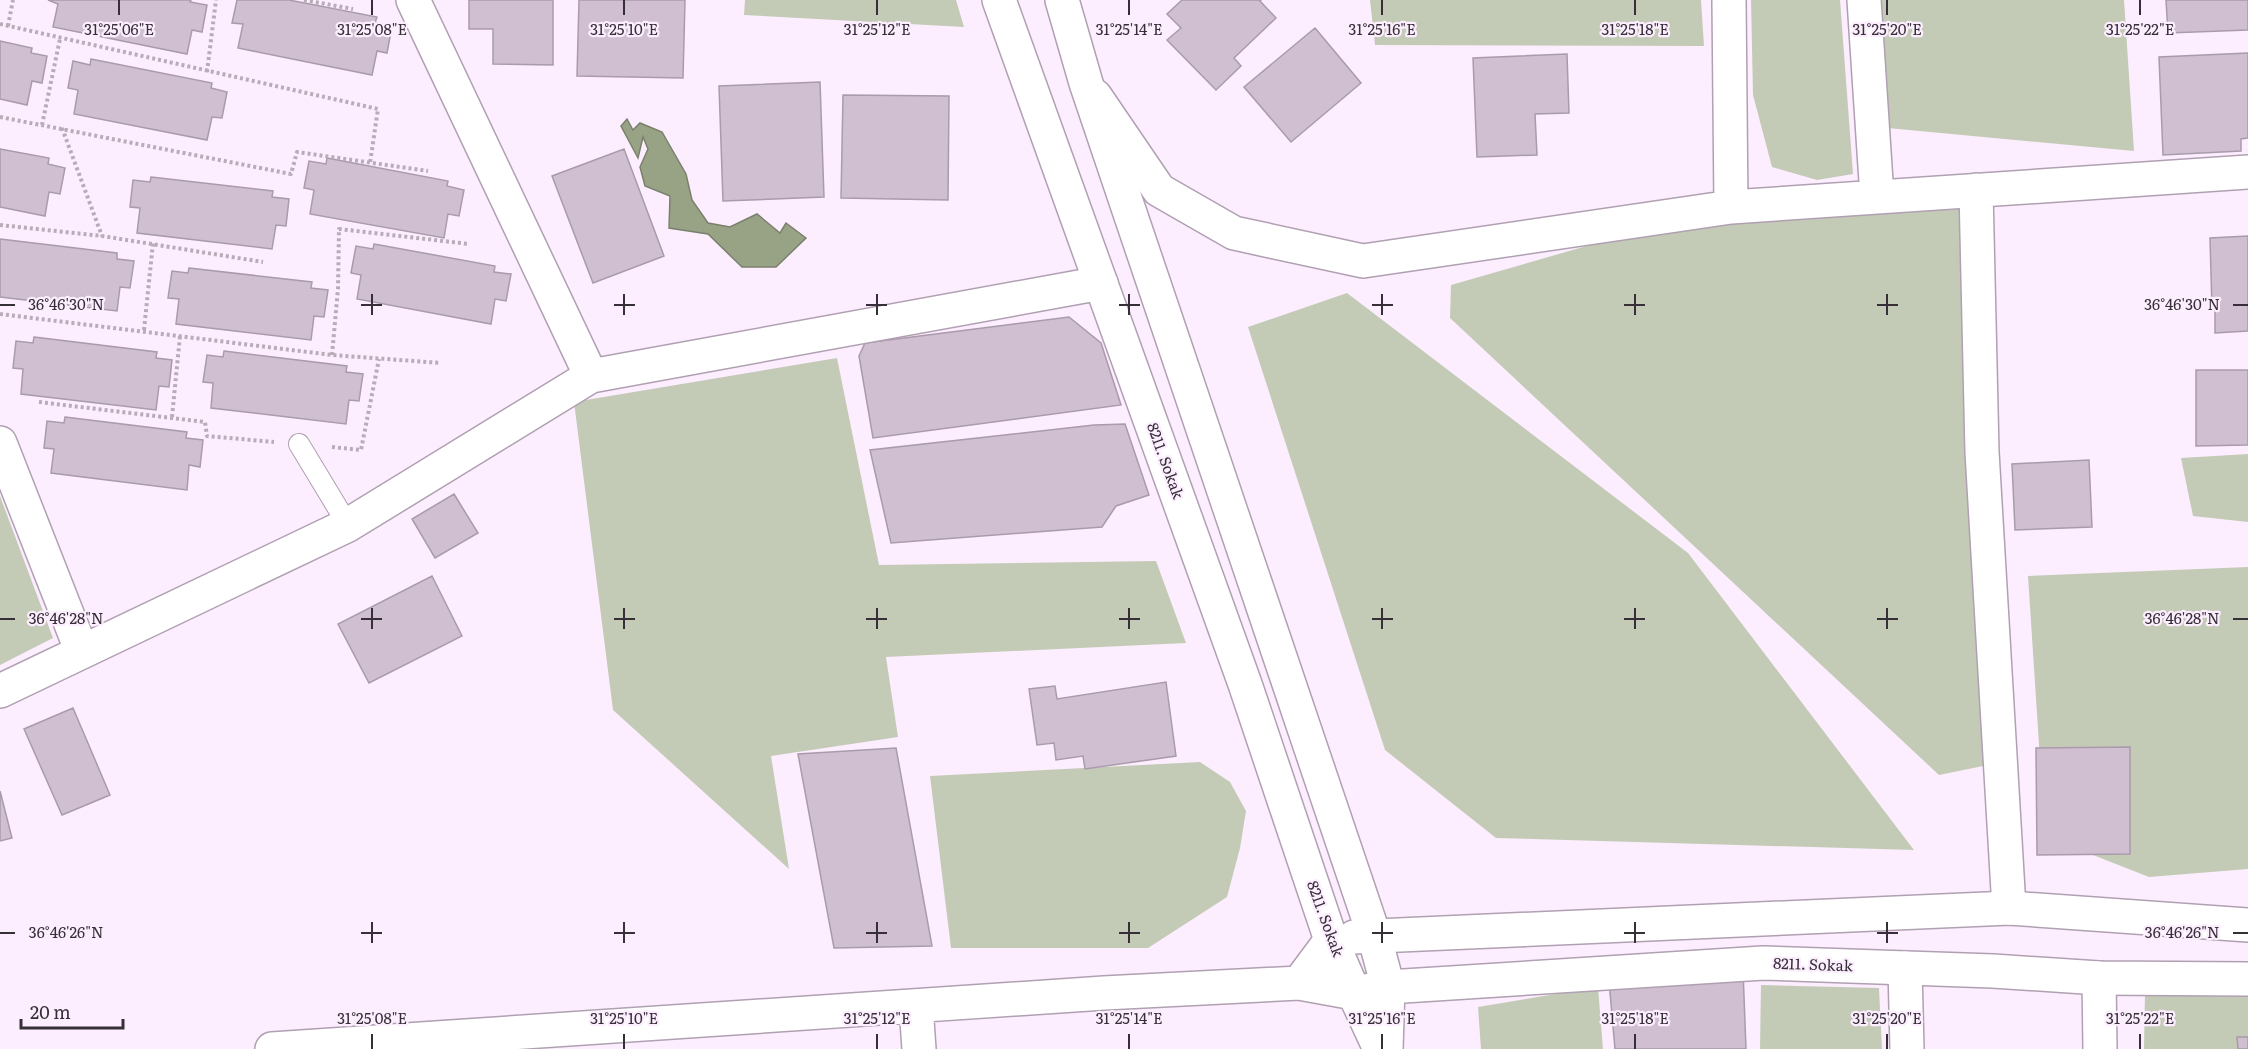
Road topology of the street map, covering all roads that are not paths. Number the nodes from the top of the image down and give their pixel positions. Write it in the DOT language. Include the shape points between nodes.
graph roads {
  1 [pos="413,0"];
  2 [pos="999,0"];
  3 [pos="1062,0"];
  4 [pos="1729,0"];
  5 [pos="1864,0"];
  6 [pos="1086,83"];
  7 [pos="2248,172"];
  8 [pos="1976,190"];
  9 [pos="1877,197"];
  10 [pos="1731,207"];
  11 [pos="1101,283"];
  12 [pos="591,376"];
  13 [pos="0,443"];
  14 [pos="299,444"];
  15 [pos="348,525"];
  16 [pos="82,652"];
  17 [pos="0,691"];
  18 [pos="2009,908"];
  19 [pos="2248,926"];
  20 [pos="1374,935"];
  21 [pos="1331,940"];
  22 [pos="1905,968"];
  23 [pos="2100,978"];
  24 [pos="2248,979"];
  25 [pos="1299,983"];
  26 [pos="1388,987"];
  27 [pos="1354,993"];
  28 [pos="916,1006"];
  29 [pos="272,1049"];
  30 [pos="919,1049"];
  31 [pos="1380,1049"];
  32 [pos="1386,1049"];
  33 [pos="1907,1049"];
  34 [pos="2100,1049"];
  1 -- 12 [label="street"];
  2 -- 11 [label="street, 8211. Sokak"];
  3 -- 6 [label="street"];
  4 -- 10 [label="street"];
  5 -- 9 [label="street"];
  6 -- 10 [label="street" via="1159,190 1234,233 1363,261"];
  6 -- 20 [label="street"];
  7 -- 8 [label="street"];
  8 -- 9 [label="street"];
  8 -- 18 [label="street" via="1982,452"];
  9 -- 10 [label="street"];
  11 -- 12 [label="street"];
  11 -- 21 [label="street, 8211. Sokak" via="1245,684"];
  12 -- 15 [label="street"];
  13 -- 16 [label="street"];
  14 -- 15 [label="lane"];
  15 -- 16 [label="street"];
  16 -- 17 [label="street"];
  18 -- 19 [label="street"];
  18 -- 20 [label="street"];
  20 -- 21 [label="street"];
  20 -- 26 [label="street"];
  21 -- 25 [label="street"];
  21 -- 27 [label="street, 8211. Sokak"];
  22 -- 23 [label="street, 8211. Sokak"];
  22 -- 26 [label="street, 8211. Sokak" via="1763,963"];
  22 -- 33 [label="street"];
  23 -- 24 [label="street, 8211. Sokak"];
  23 -- 34 [label="street"];
  25 -- 27 [label="street"];
  25 -- 28 [label="street"];
  26 -- 27 [label="street, 8211. Sokak"];
  26 -- 32 [label="street"];
  27 -- 31 [label="street"];
  28 -- 29 [label="street"];
  28 -- 30 [label="street"];
}
